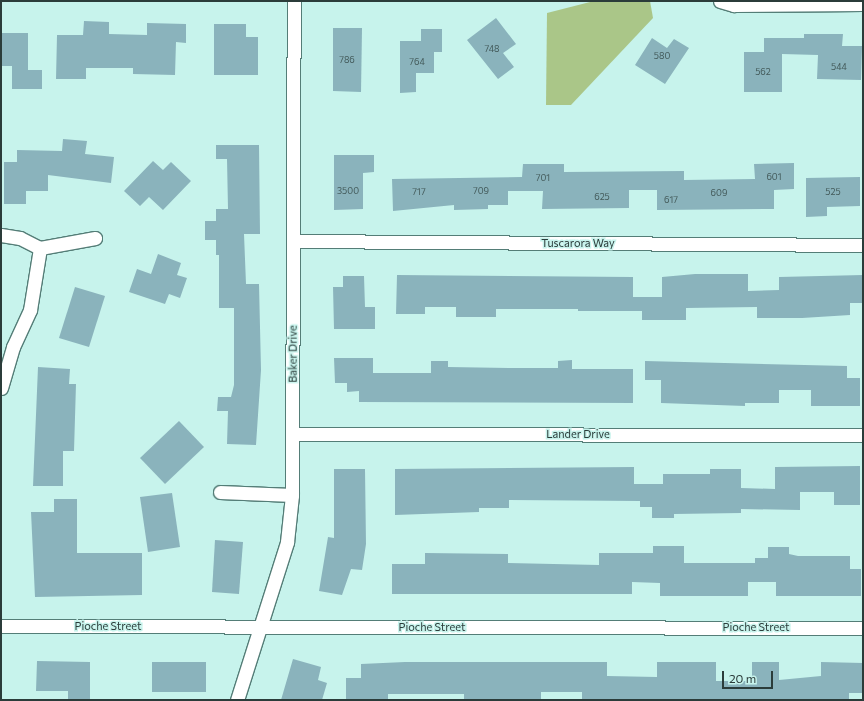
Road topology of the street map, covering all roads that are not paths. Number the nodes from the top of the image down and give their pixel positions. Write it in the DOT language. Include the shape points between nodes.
graph roads {
  1 [pos="294,1"];
  2 [pos="720,1"];
  3 [pos="863,4"];
  4 [pos="1,235"];
  5 [pos="95,238"];
  6 [pos="293,241"];
  7 [pos="863,245"];
  8 [pos="40,248"];
  9 [pos="1,388"];
  10 [pos="293,434"];
  11 [pos="863,435"];
  12 [pos="220,492"];
  13 [pos="292,495"];
  14 [pos="1,626"];
  15 [pos="262,627"];
  16 [pos="863,628"];
  17 [pos="237,700"];
  1 -- 6 [label="street, Baker Drive"];
  2 -- 3 [label="street" via="734,5"];
  4 -- 8 [label="street" via="20,238"];
  5 -- 8 [label="street"];
  6 -- 7 [label="street, Tuscarora Way"];
  6 -- 10 [label="street, Baker Drive"];
  8 -- 9 [label="street" via="30,310 13,347"];
  10 -- 11 [label="street, Lander Drive"];
  10 -- 13 [label="street, Baker Drive"];
  12 -- 13 [label="street"];
  13 -- 15 [label="street, Baker Drive" via="287,542"];
  14 -- 15 [label="street, Pioche Street"];
  15 -- 16 [label="street, Pioche Street"];
  15 -- 17 [label="street, Baker Drive"];
}
